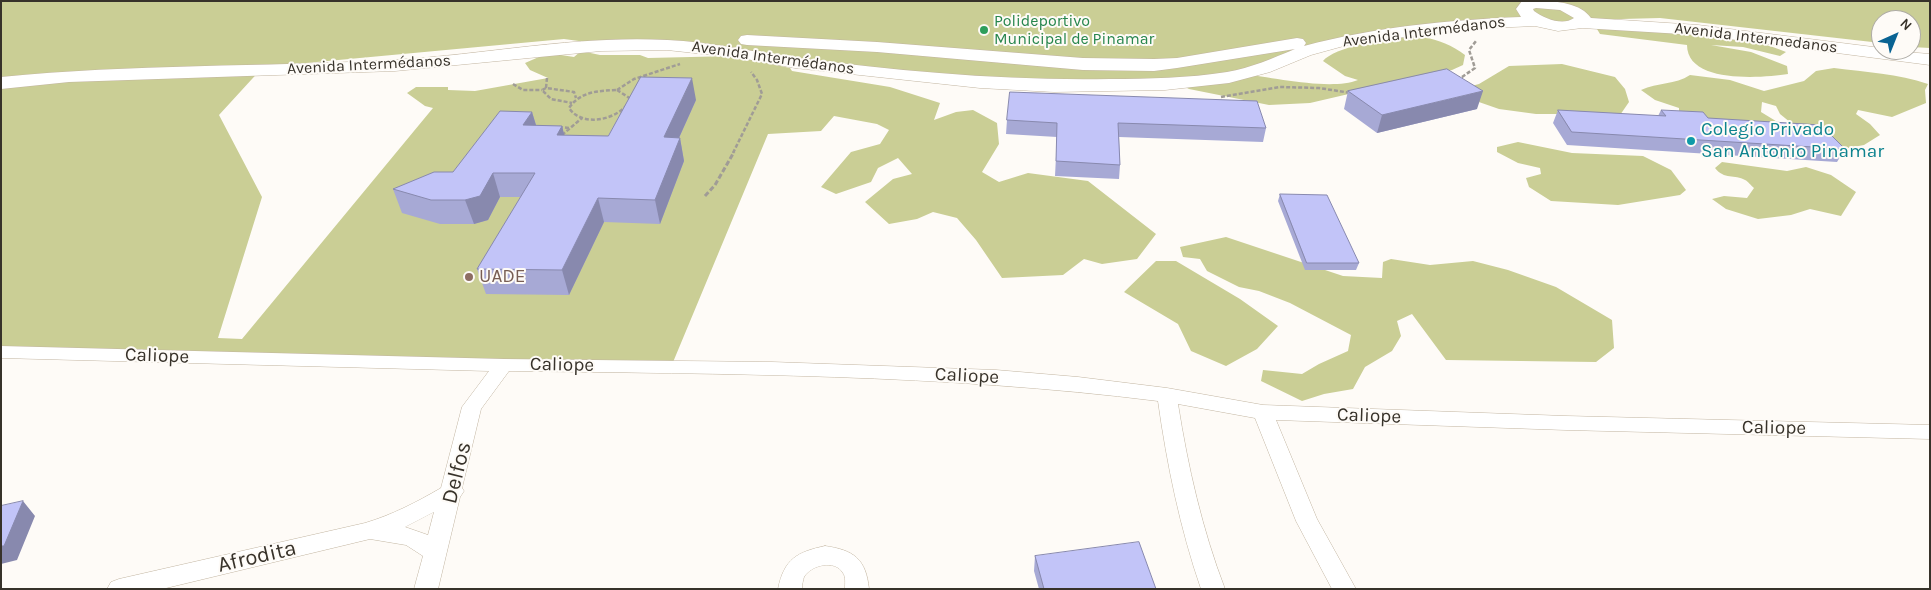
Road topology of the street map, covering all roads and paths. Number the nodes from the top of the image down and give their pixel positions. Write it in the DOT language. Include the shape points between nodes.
graph roads {
  1 [pos="1524,9"];
  2 [pos="1578,16"];
  3 [pos="1537,21"];
  4 [pos="1871,43"];
  5 [pos="1930,60"];
  6 [pos="683,64"];
  7 [pos="7,65"];
  8 [pos="750,71"];
  9 [pos="547,78"];
  10 [pos="1,82"];
  11 [pos="514,84"];
  12 [pos="544,89"];
  13 [pos="617,90"];
  14 [pos="576,98"];
  15 [pos="572,103"];
  16 [pos="617,114"];
  17 [pos="626,115"];
  18 [pos="582,118"];
  19 [pos="551,126"];
  20 [pos="569,128"];
  21 [pos="558,139"];
  22 [pos="705,196"];
  23 [pos="1,352"];
  24 [pos="504,365"];
  25 [pos="1167,395"];
  26 [pos="1263,412"];
  27 [pos="1930,432"];
  28 [pos="452,491"];
  29 [pos="365,532"];
  30 [pos="436,553"];
  31 [pos="119,589"];
  32 [pos="426,589"];
  33 [pos="790,589"];
  34 [pos="858,589"];
  35 [pos="1214,589"];
  36 [pos="1344,589"];
  1 -- 2 [label="main road, Avenida Intermédanos" via="1528,5 1546,3"];
  1 -- 3 [label="main road"];
  1 -- 7 [label="main road, Avenida Intermédanos" via="1154,65 1083,64 877,47 716,39 601,44 396,62 105,71"];
  2 -- 3 [label="main road, Avenida Intermédanos" via="1563,26"];
  2 -- 4 [label="main road" via="1735,26"];
  2 -- 5 [label="main road, Avenida Intermedanos"];
  3 -- 10 [label="main road, Avenida Intermédanos" via="1467,24 1350,39 1229,77 1164,84 1054,86 980,82 795,63 741,52 667,45 601,46 394,65 69,76"];
  6 -- 13 [label="path" via="643,76"];
  7 -- 10 [label="main road" via="14,70"];
  8 -- 22 [label="path" via="762,94 742,137 715,185"];
  9 -- 12 [label="path"];
  11 -- 12 [label="path" via="523,90"];
  12 -- 14 [label="path" via="574,92"];
  12 -- 15 [label="path" via="545,96"];
  13 -- 14 [label="path" via="594,91"];
  13 -- 16 [label="path" via="631,99 627,109"];
  14 -- 15 [label="path"];
  15 -- 18 [label="path" via="570,112"];
  16 -- 17 [label="path"];
  16 -- 18 [label="path" via="601,119"];
  18 -- 20 [label="path"];
  19 -- 20 [label="path"];
  20 -- 21 [label="path"];
  23 -- 24 [label="street, Caliope"];
  24 -- 25 [label="street, Caliope" via="772,368 996,377"];
  24 -- 28 [label="street, Delfos" via="472,408"];
  25 -- 26 [label="street, Caliope"];
  25 -- 35 [label="street" via="1173,442 1198,548"];
  26 -- 27 [label="street, Caliope"];
  26 -- 36 [label="street" via="1308,521"];
  28 -- 29 [label="street, Afrodita" via="394,524"];
  28 -- 30 [label="street, Delfos"];
  29 -- 30 [label="street, Afrodita" via="418,539"];
  29 -- 31 [label="street, Afrodita"];
  30 -- 32 [label="street, Delfos"];
  33 -- 34 [label="street" via="792,574 799,566 808,560 831,555 850,563 856,570"];
}
